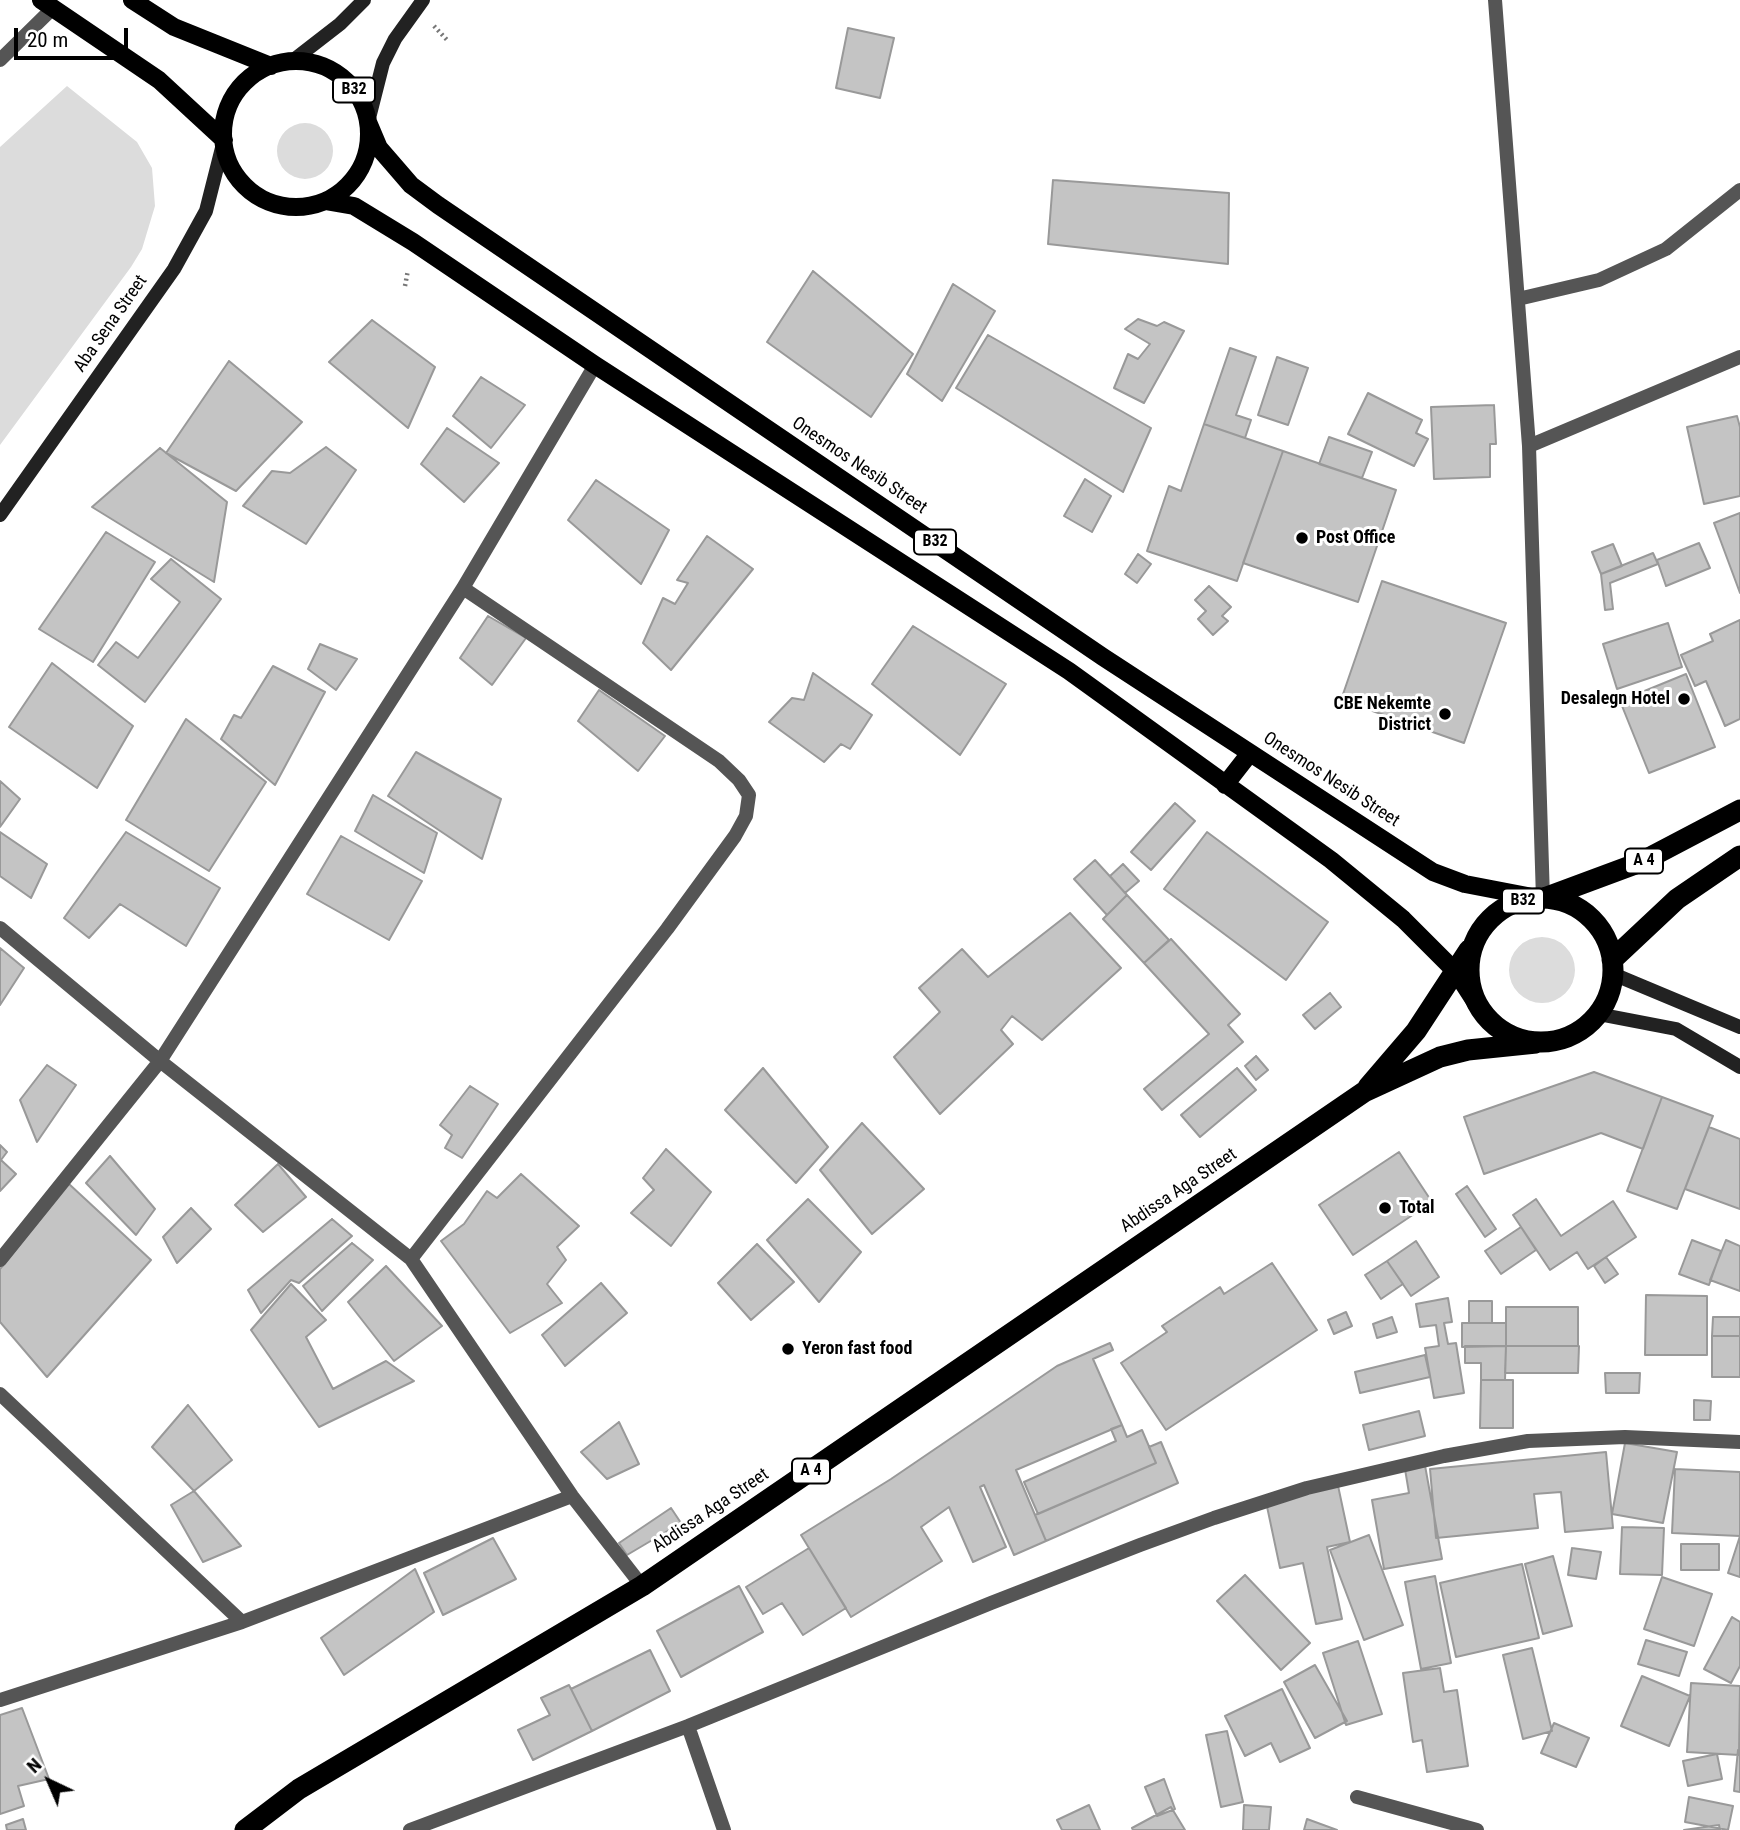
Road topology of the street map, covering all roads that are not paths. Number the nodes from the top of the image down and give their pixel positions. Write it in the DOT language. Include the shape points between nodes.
graph roads {
  1 [pos="132,0"];
  2 [pos="363,0"];
  3 [pos="423,0"];
  4 [pos="1495,0"];
  5 [pos="47,4"];
  6 [pos="0,60"];
  7 [pos="291,62"];
  8 [pos="271,66"];
  9 [pos="368,122"];
  10 [pos="224,140"];
  11 [pos="1740,190"];
  12 [pos="326,201"];
  13 [pos="1518,299"];
  14 [pos="1740,357"];
  15 [pos="595,365"];
  16 [pos="1529,446"];
  17 [pos="0,515"];
  18 [pos="463,588"];
  19 [pos="1103,657"];
  20 [pos="1069,671"];
  21 [pos="1251,753"];
  22 [pos="1225,785"];
  23 [pos="1740,810"];
  24 [pos="1740,856"];
  25 [pos="1543,899"];
  26 [pos="0,928"];
  27 [pos="1478,937"];
  28 [pos="1613,967"];
  29 [pos="1456,972"];
  30 [pos="1478,1006"];
  31 [pos="1598,1014"];
  32 [pos="1740,1027"];
  33 [pos="1536,1043"];
  34 [pos="160,1061"];
  35 [pos="1740,1067"];
  36 [pos="1364,1092"];
  37 [pos="411,1259"];
  38 [pos="0,1260"];
  39 [pos="0,1394"];
  40 [pos="1740,1442"];
  41 [pos="572,1496"];
  42 [pos="642,1586"];
  43 [pos="242,1622"];
  44 [pos="0,1700"];
  45 [pos="688,1726"];
  46 [pos="1357,1797"];
  47 [pos="245,1830"];
  48 [pos="410,1830"];
  49 [pos="724,1830"];
  50 [pos="1477,1830"];
  1 -- 8 [label="main road" via="174,27"];
  2 -- 7 [label="street"];
  3 -- 9 [label="street" via="383,63"];
  4 -- 13 [label="street"];
  5 -- 6 [label="street"];
  5 -- 10 [label="main road, B32" via="159,80"];
  7 -- 8 [label="main road, B32"];
  7 -- 9 [label="main road, B32" via="312,63 341,77 356,92"];
  8 -- 10 [label="main road, B32" via="239,90 226,114"];
  9 -- 12 [label="main road, B32" via="368,146 360,169 345,188"];
  9 -- 19 [label="main road, Onesmos Nesib Street / B32" via="379,148 411,185 438,205"];
  10 -- 12 [label="main road, B32" via="233,170 261,198 289,207"];
  10 -- 17 [label="street, Aba Sena Street" via="206,211 174,269"];
  11 -- 13 [label="street" via="1666,249 1599,280"];
  12 -- 15 [label="main road, B32" via="354,206"];
  13 -- 16 [label="street"];
  14 -- 16 [label="street"];
  15 -- 18 [label="street"];
  15 -- 20 [label="main road, B32"];
  16 -- 25 [label="street"];
  18 -- 34 [label="street"];
  18 -- 37 [label="street" via="719,761 749,795 746,816 735,836"];
  19 -- 20 [label="main road"];
  19 -- 21 [label="main road, Onesmos Nesib Street / B32"];
  20 -- 22 [label="main road, B32"];
  21 -- 22 [label="main road"];
  21 -- 25 [label="main road, Onesmos Nesib Street / B32" via="1433,872 1465,884"];
  22 -- 29 [label="main road, B32" via="1331,860 1403,919"];
  23 -- 25 [label="highway, A 4" via="1641,862"];
  24 -- 28 [label="highway" via="1677,899"];
  25 -- 27 [label="highway, B32" via="1504,909"];
  25 -- 28 [label="highway, B32" via="1574,906 1588,916 1608,943"];
  26 -- 34 [label="street"];
  27 -- 29 [label="highway, A 4"];
  27 -- 30 [label="highway, B32" via="1469,973"];
  28 -- 31 [label="highway" via="1609,996"];
  28 -- 32 [label="street"];
  29 -- 30 [label="main road, B32"];
  29 -- 36 [label="highway, A 4" via="1416,1031"];
  30 -- 33 [label="highway, B32" via="1493,1024"];
  31 -- 33 [label="highway" via="1582,1030"];
  31 -- 35 [label="street" via="1676,1029"];
  33 -- 36 [label="highway, A 4" via="1440,1057"];
  34 -- 37 [label="street"];
  34 -- 38 [label="street"];
  36 -- 42 [label="highway, Abdissa Aga Street / A 4"];
  37 -- 41 [label="street"];
  39 -- 43 [label="street"];
  40 -- 45 [label="street" via="1625,1437 1528,1441 1307,1489 1128,1550"];
  41 -- 42 [label="street"];
  41 -- 43 [label="street"];
  42 -- 47 [label="highway, Abdissa Aga Street / A 4" via="299,1789"];
  43 -- 44 [label="street"];
  45 -- 48 [label="street"];
  45 -- 49 [label="street"];
  46 -- 50 [label="street"];
}
